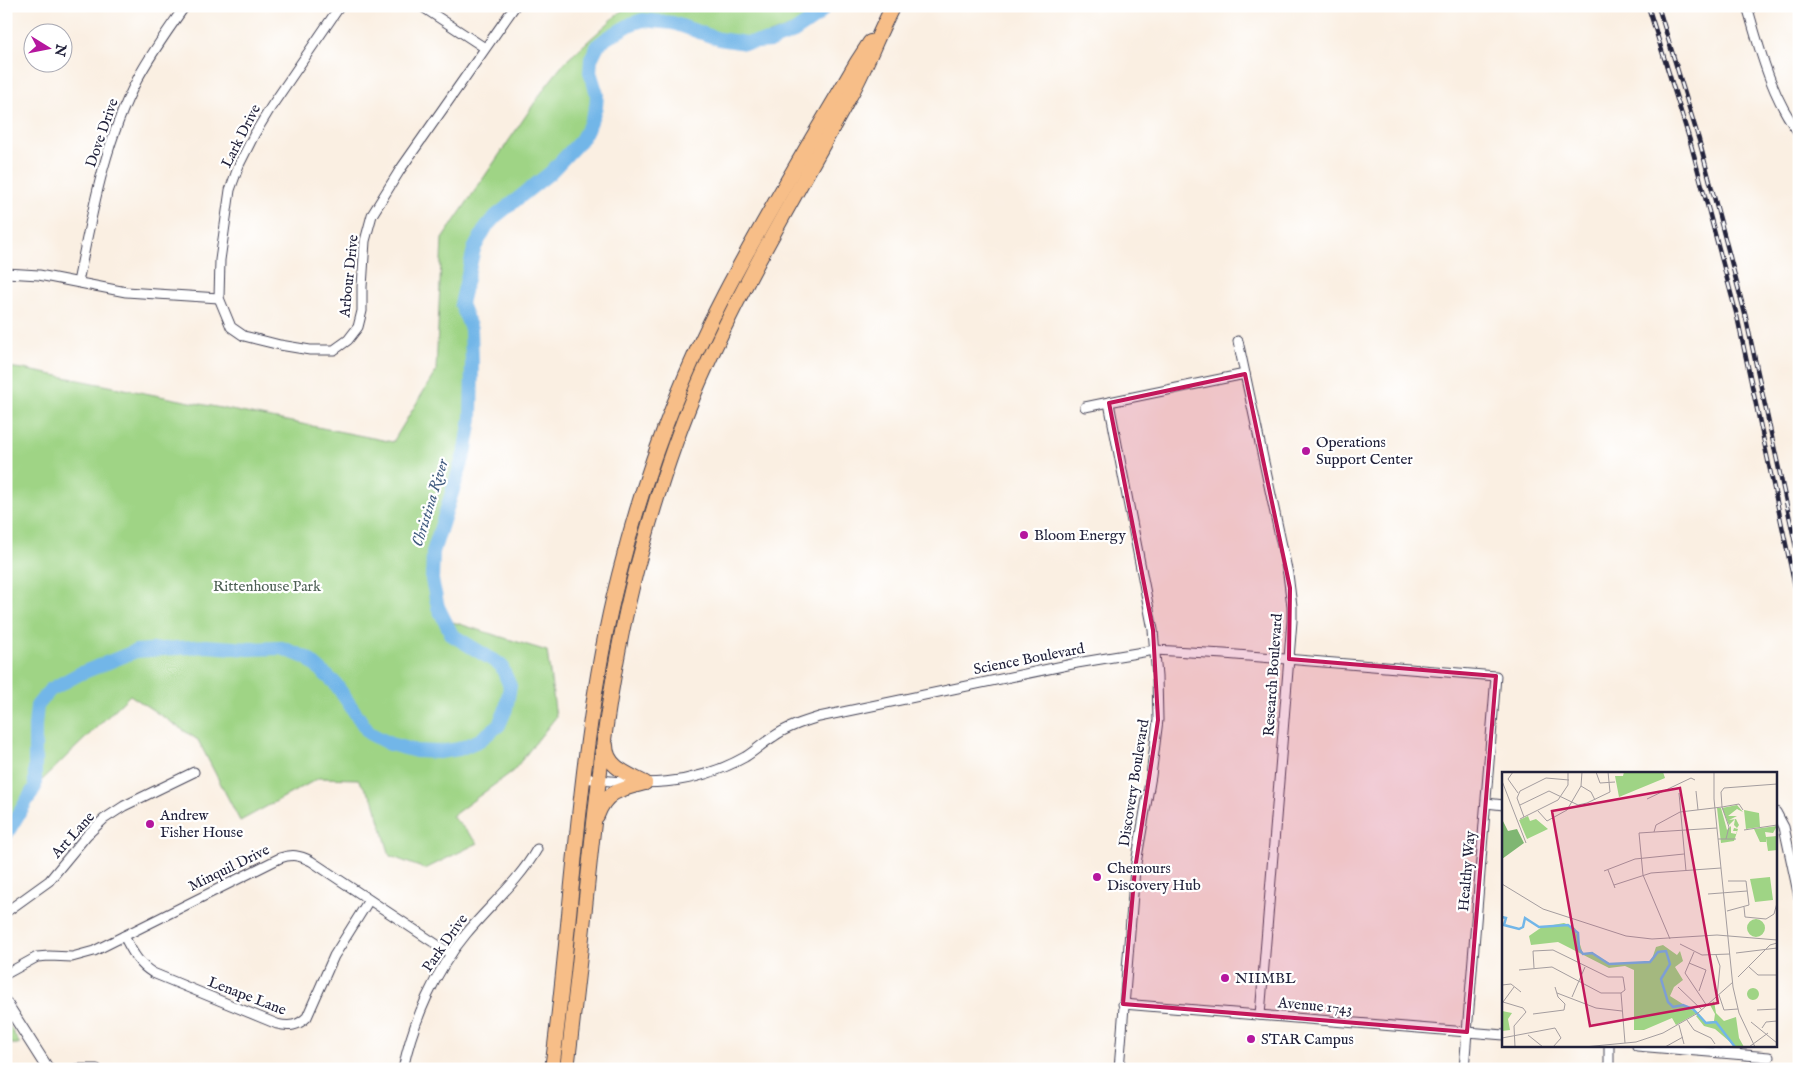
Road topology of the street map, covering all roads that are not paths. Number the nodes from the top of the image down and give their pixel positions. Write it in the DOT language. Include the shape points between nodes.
graph roads {
  1 [pos="185,6"];
  2 [pos="340,6"];
  3 [pos="421,6"];
  4 [pos="515,6"];
  5 [pos="1747,6"];
  6 [pos="890,11"];
  7 [pos="485,48"];
  8 [pos="1799,133"];
  9 [pos="6,273"];
  10 [pos="78,282"];
  11 [pos="219,298"];
  12 [pos="1238,341"];
  13 [pos="1245,374"];
  14 [pos="1109,403"];
  15 [pos="1085,407"];
  16 [pos="1155,650"];
  17 [pos="1289,659"];
  18 [pos="1496,676"];
  19 [pos="606,722"];
  20 [pos="194,772"];
  21 [pos="584,778"];
  22 [pos="599,780"];
  23 [pos="645,783"];
  24 [pos="1486,803"];
  25 [pos="1502,805"];
  26 [pos="1778,816"];
  27 [pos="592,834"];
  28 [pos="538,849"];
  29 [pos="1799,897"];
  30 [pos="369,900"];
  31 [pos="6,912"];
  32 [pos="124,936"];
  33 [pos="450,954"];
  34 [pos="6,974"];
  35 [pos="6,1004"];
  36 [pos="1123,1004"];
  37 [pos="1260,1016"];
  38 [pos="1467,1032"];
  39 [pos="1502,1035"];
  40 [pos="1610,1048"];
  41 [pos="1661,1048"];
  42 [pos="1769,1057"];
  43 [pos="48,1069"];
  44 [pos="76,1069"];
  45 [pos="97,1069"];
  46 [pos="403,1069"];
  47 [pos="552,1069"];
  48 [pos="567,1069"];
  49 [pos="1118,1069"];
  50 [pos="1464,1069"];
  51 [pos="1609,1069"];
  1 -- 10 [label="street, Dove Drive" via="137,80 124,109 108,152"];
  2 -- 11 [label="street, Lark Drive" via="271,107 239,165 230,190 225,220"];
  3 -- 7 [label="street"];
  4 -- 7 [label="street, Arbour Drive"];
  5 -- 8 [label="street" via="1769,76"];
  6 -- 19 [label="main road" via="866,67 737,303 705,368 683,423 631,589"];
  6 -- 21 [label="main road" via="857,62 728,288 674,407 642,494 617,583 597,681"];
  7 -- 11 [label="street, Arbour Drive" via="372,215 365,241 362,310 358,328 348,340 334,350 310,350 244,336 231,327"];
  9 -- 10 [label="street"];
  10 -- 11 [label="street" via="126,292"];
  12 -- 13 [label="street, Research Boulevard"];
  13 -- 14 [label="street"];
  13 -- 17 [label="street, Research Boulevard" via="1290,588"];
  14 -- 15 [label="street"];
  14 -- 16 [label="street, Discovery Boulevard"];
  16 -- 17 [label="street, Science Boulevard"];
  16 -- 23 [label="street, Science Boulevard" via="1077,663 819,717 784,730 747,756 711,773 678,781"];
  16 -- 36 [label="street, Discovery Boulevard" via="1157,741 1135,869"];
  17 -- 18 [label="street, Science Boulevard"];
  17 -- 37 [label="street, Research Boulevard"];
  18 -- 24 [label="street, Healthy Way"];
  19 -- 22 [label="main road"];
  19 -- 23 [label="main road" via="606,752 611,762"];
  20 -- 31 [label="street, Art Lane" via="104,819 49,881"];
  21 -- 22 [label="street, Science Boulevard"];
  21 -- 47 [label="main road"];
  22 -- 23 [label="street, Science Boulevard"];
  22 -- 27 [label="main road"];
  23 -- 27 [label="main road" via="611,794 598,813"];
  24 -- 25 [label="street"];
  24 -- 38 [label="street, Healthy Way"];
  26 -- 29 [label="street" via="1784,827"];
  27 -- 48 [label="main road"];
  28 -- 33 [label="street, Park Drive"];
  30 -- 32 [label="street, Minquil Drive" via="305,858 287,856"];
  30 -- 32 [label="street, Lenape Lane" via="334,956 307,1017 288,1026 153,973 136,959"];
  30 -- 33 [label="street, Minquil Drive"];
  32 -- 34 [label="street, Minquil Drive" via="79,956 37,957"];
  33 -- 46 [label="street, Park Drive" via="418,1020"];
  35 -- 43 [label="street"];
  36 -- 37 [label="street, Avenue 1743"];
  36 -- 49 [label="street, Discovery Boulevard"];
  37 -- 38 [label="street, Avenue 1743"];
  38 -- 39 [label="street, Avenue 1743"];
  38 -- 50 [label="street, Healthy Way"];
  40 -- 51 [label="street"];
  41 -- 42 [label="street"];
  44 -- 45 [label="street"];
}
